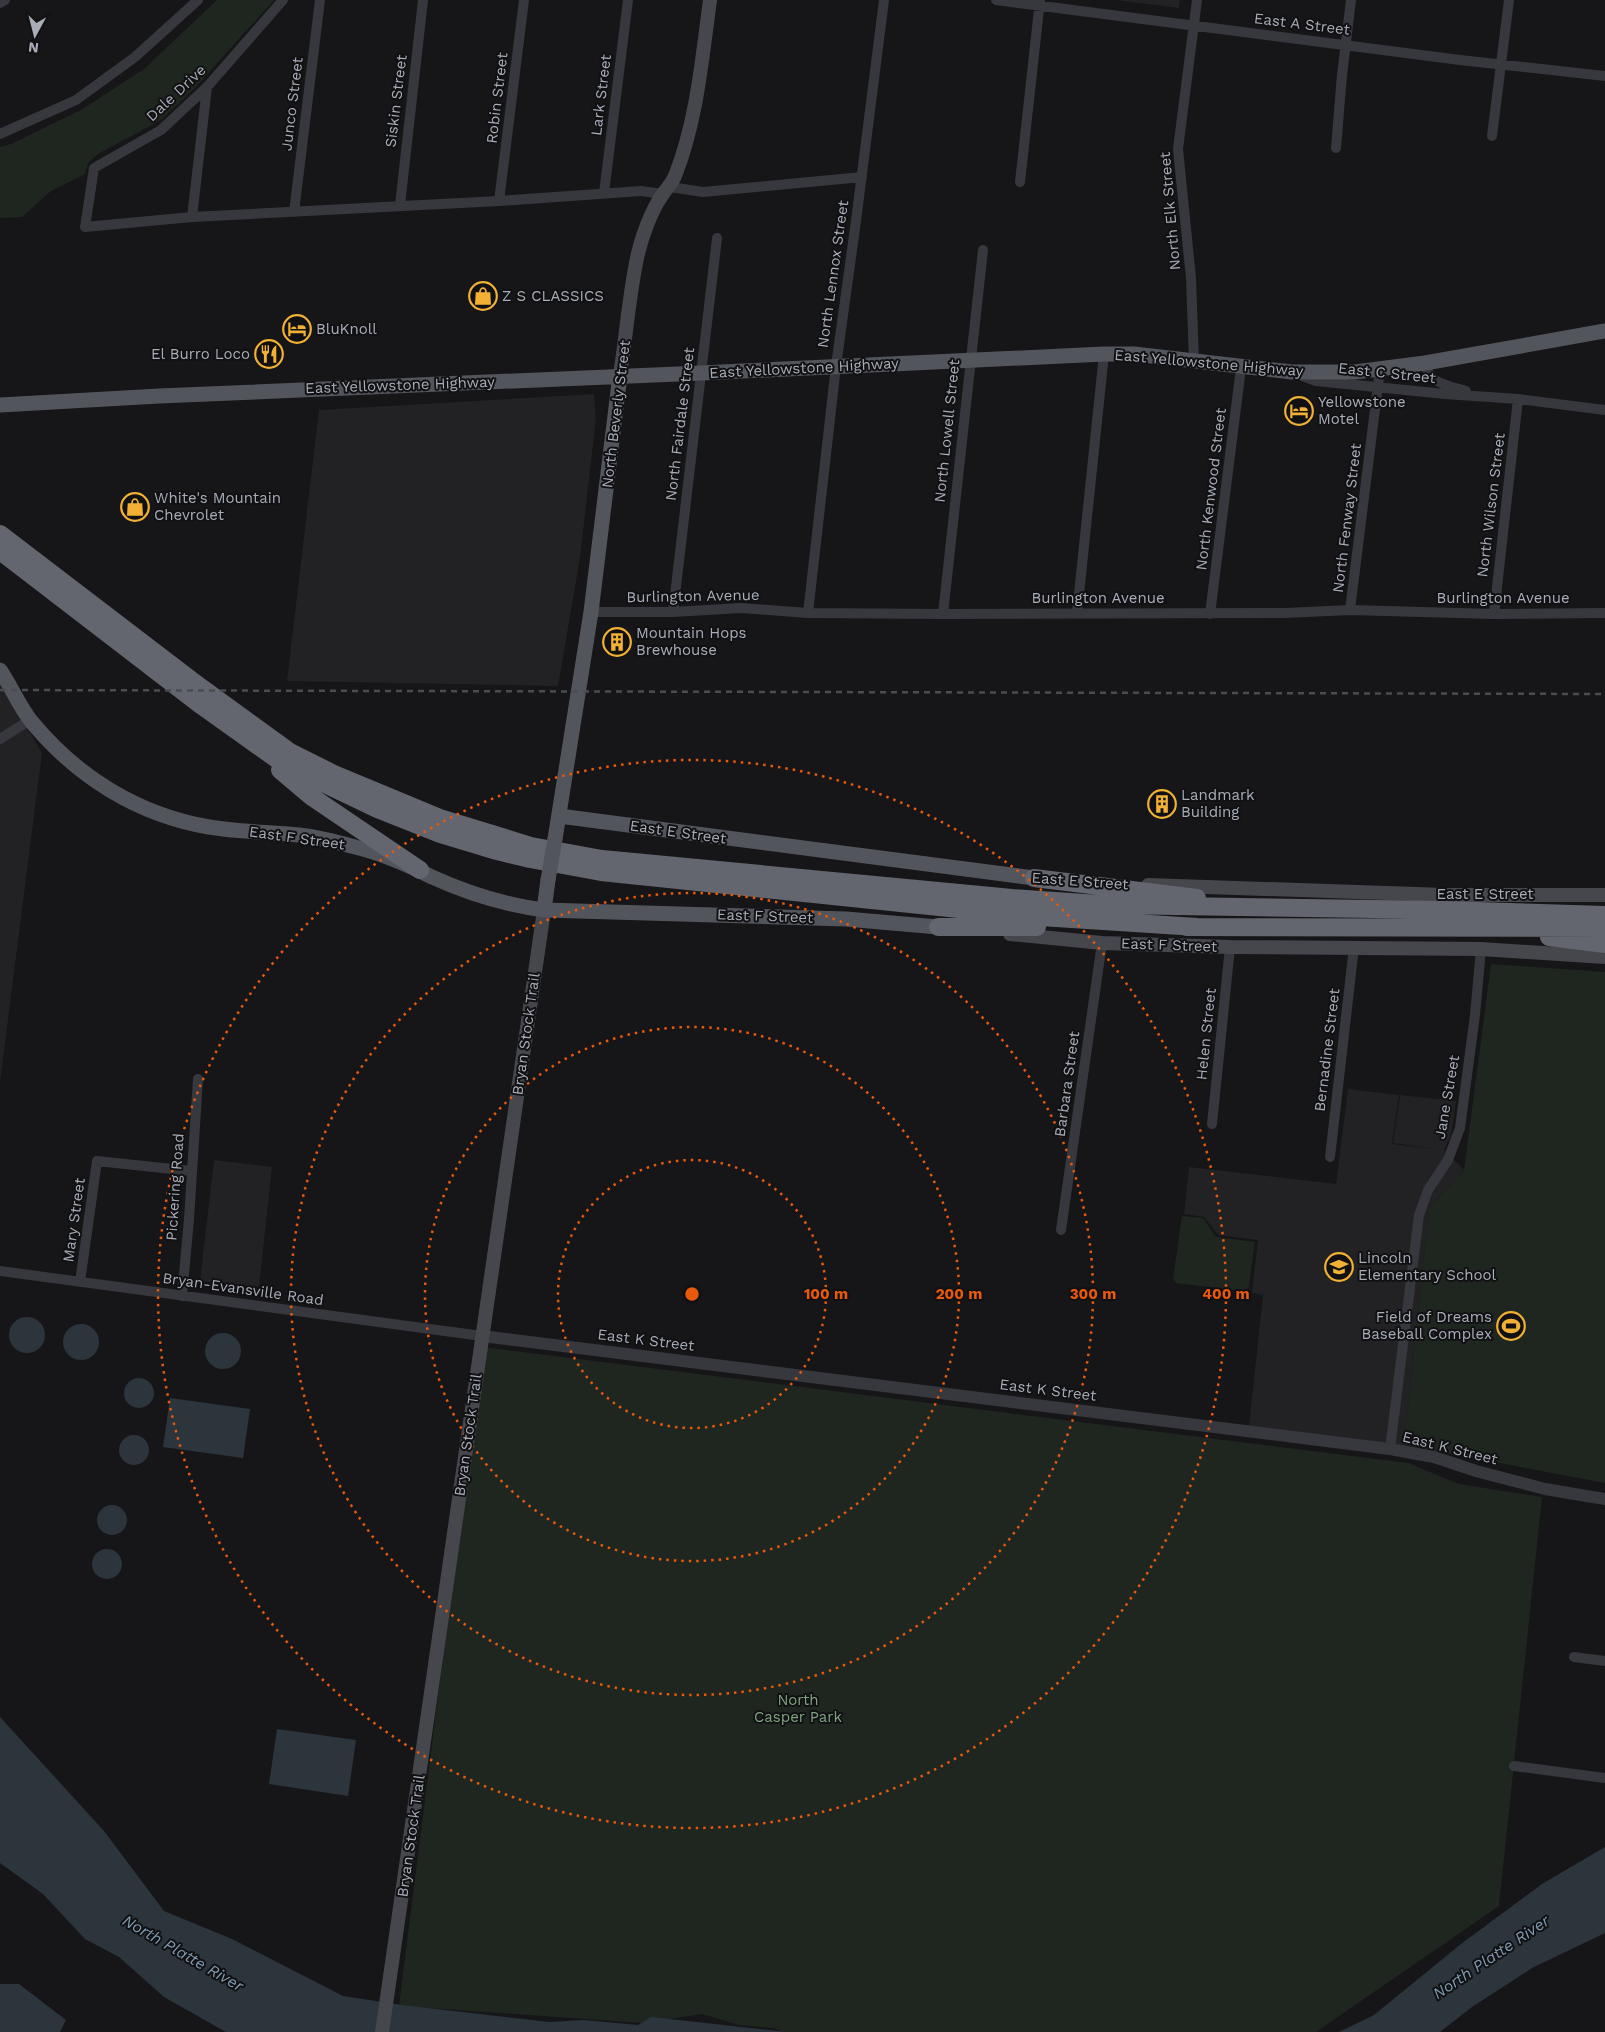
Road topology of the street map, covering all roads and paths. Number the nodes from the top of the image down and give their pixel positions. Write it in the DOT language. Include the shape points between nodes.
graph roads {
  1 [pos="5,0"];
  2 [pos="198,0"];
  3 [pos="283,0"];
  4 [pos="320,0"];
  5 [pos="423,0"];
  6 [pos="524,0"];
  7 [pos="628,0"];
  8 [pos="710,0"];
  9 [pos="884,0"];
  10 [pos="996,0"];
  11 [pos="1197,0"];
  12 [pos="1352,0"];
  13 [pos="1509,0"];
  14 [pos="0,2"];
  15 [pos="1039,3"];
  16 [pos="1194,26"];
  17 [pos="1346,44"];
  18 [pos="1501,65"];
  19 [pos="1605,76"];
  20 [pos="207,87"];
  21 [pos="0,134"];
  22 [pos="1492,136"];
  23 [pos="1336,148"];
  24 [pos="862,178"];
  25 [pos="1020,182"];
  26 [pos="666,191"];
  27 [pos="604,193"];
  28 [pos="499,201"];
  29 [pos="400,205"];
  30 [pos="294,212"];
  31 [pos="192,217"];
  32 [pos="717,238"];
  33 [pos="983,250"];
  34 [pos="1605,331"];
  35 [pos="1104,354"];
  36 [pos="970,360"];
  37 [pos="1194,361"];
  38 [pos="1425,363"];
  39 [pos="836,366"];
  40 [pos="1241,368"];
  41 [pos="1380,369"];
  42 [pos="1292,372"];
  43 [pos="701,373"];
  44 [pos="620,375"];
  45 [pos="1379,386"];
  46 [pos="1482,395"];
  47 [pos="1518,399"];
  48 [pos="0,405"];
  49 [pos="1605,410"];
  50 [pos="0,534"];
  51 [pos="0,551"];
  52 [pos="1350,610"];
  53 [pos="591,612"];
  54 [pos="673,612"];
  55 [pos="808,613"];
  56 [pos="1077,613"];
  57 [pos="1605,613"];
  58 [pos="943,614"];
  59 [pos="1210,614"];
  60 [pos="1494,614"];
  61 [pos="0,670"];
  62 [pos="202,706"];
  63 [pos="30,720"];
  64 [pos="0,739"];
  65 [pos="558,816"];
  66 [pos="555,839"];
  67 [pos="420,870"];
  68 [pos="1034,878"];
  69 [pos="1605,894"];
  70 [pos="1267,909"];
  71 [pos="544,910"];
  72 [pos="1604,918"];
  73 [pos="1197,926"];
  74 [pos="1444,926"];
  75 [pos="938,927"];
  76 [pos="1102,943"];
  77 [pos="1605,944"];
  78 [pos="1230,947"];
  79 [pos="1354,947"];
  80 [pos="1481,949"];
  81 [pos="1605,957"];
  82 [pos="198,1080"];
  83 [pos="1212,1124"];
  84 [pos="1330,1157"];
  85 [pos="191,1171"];
  86 [pos="1062,1230"];
  87 [pos="0,1272"];
  88 [pos="80,1282"];
  89 [pos="182,1296"];
  90 [pos="482,1336"];
  91 [pos="1390,1449"];
  92 [pos="1605,1499"];
  93 [pos="1574,1657"];
  94 [pos="1605,1661"];
  95 [pos="1514,1766"];
  96 [pos="1605,1778"];
  97 [pos="382,2032"];
  1 -- 14 [label="street"];
  2 -- 21 [label="street" via="135,57 76,100"];
  3 -- 20 [label="street, Dale Drive"];
  4 -- 30 [label="street, Junco Street"];
  5 -- 29 [label="street, Siskin Street"];
  6 -- 28 [label="street, Robin Street"];
  7 -- 27 [label="street, Lark Street"];
  8 -- 26 [label="main road, North Beverly Street" via="695,108 683,152"];
  9 -- 24 [label="street, North Lennox Street"];
  10 -- 15 [label="street, East A Street"];
  11 -- 16 [label="street, North Elk Street"];
  12 -- 17 [label="street"];
  13 -- 18 [label="street"];
  15 -- 16 [label="street, East A Street"];
  15 -- 25 [label="street"];
  16 -- 17 [label="street, East A Street"];
  16 -- 37 [label="street, North Elk Street" via="1178,155 1190,260"];
  17 -- 18 [label="street, East A Street"];
  17 -- 23 [label="street"];
  18 -- 19 [label="street, East A Street"];
  18 -- 22 [label="street"];
  20 -- 31 [label="street"];
  20 -- 31 [label="street, Dale Drive" via="161,130 94,168 85,227"];
  24 -- 26 [label="street" via="702,192"];
  24 -- 39 [label="street, North Lennox Street"];
  26 -- 27 [label="street"];
  26 -- 44 [label="main road, North Beverly Street" via="644,235 637,259"];
  27 -- 28 [label="street"];
  28 -- 29 [label="street"];
  29 -- 30 [label="street"];
  30 -- 31 [label="street"];
  32 -- 43 [label="street, North Fairdale Street"];
  33 -- 36 [label="street, North Lowell Street"];
  34 -- 38 [label="main road, East Yellowstone Highway"];
  35 -- 36 [label="main road, East Yellowstone Highway"];
  35 -- 37 [label="main road, East Yellowstone Highway"];
  35 -- 56 [label="street"];
  36 -- 39 [label="main road, East Yellowstone Highway"];
  36 -- 58 [label="street, North Lowell Street"];
  37 -- 40 [label="main road, East Yellowstone Highway"];
  38 -- 41 [label="main road, East Yellowstone Highway"];
  38 -- 46 [label="street, East C Street" via="1427,373 1437,382"];
  39 -- 43 [label="main road, East Yellowstone Highway"];
  39 -- 55 [label="street, North Lennox Street"];
  40 -- 42 [label="main road, East Yellowstone Highway"];
  40 -- 59 [label="street, North Kenwood Street"];
  41 -- 42 [label="main road, East Yellowstone Highway"];
  41 -- 45 [label="street, North Fenway Street"];
  42 -- 45 [label="street, East C Street" via="1316,381"];
  43 -- 44 [label="main road, East Yellowstone Highway"];
  43 -- 54 [label="street, North Fairdale Street"];
  44 -- 48 [label="main road, East Yellowstone Highway"];
  44 -- 53 [label="main road, North Beverly Street"];
  45 -- 46 [label="street, East C Street"];
  45 -- 52 [label="street, North Fenway Street"];
  46 -- 47 [label="street, East C Street"];
  47 -- 49 [label="street, East C Street"];
  47 -- 60 [label="street, North Wilson Street"];
  50 -- 70 [label="highway" via="290,752 440,818 531,846 602,859 1012,898 1113,905"];
  51 -- 62 [label="highway"];
  52 -- 59 [label="street, Burlington Avenue"];
  52 -- 60 [label="street, Burlington Avenue"];
  53 -- 54 [label="street, Burlington Avenue"];
  53 -- 65 [label="main road, North Beverly Street"];
  54 -- 55 [label="street, Burlington Avenue" via="741,608"];
  55 -- 58 [label="street, Burlington Avenue"];
  56 -- 58 [label="street, Burlington Avenue"];
  56 -- 59 [label="street, Burlington Avenue"];
  57 -- 60 [label="street, Burlington Avenue"];
  61 -- 63 [label="main road, East F Street"];
  62 -- 67 [label="highway" via="312,797"];
  62 -- 73 [label="highway" via="285,765 377,808 440,834 530,859 601,872 1025,916"];
  63 -- 64 [label="street"];
  63 -- 67 [label="main road, East F Street" via="61,754 103,787 158,814 210,827 302,836 357,847"];
  65 -- 66 [label="main road, North Beverly Street"];
  65 -- 68 [label="main road, East E Street"];
  66 -- 71 [label="main road, Bryan Stock Trail, bridge"];
  67 -- 71 [label="main road, East F Street" via="474,893"];
  68 -- 69 [label="main road, East E Street" via="1114,884 1445,895"];
  68 -- 70 [label="highway"];
  70 -- 72 [label="highway" via="1443,910"];
  71 -- 75 [label="main road, East F Street" via="846,919"];
  71 -- 90 [label="main road, Bryan Stock Trail"];
  72 -- 74 [label="highway"];
  73 -- 74 [label="highway"];
  73 -- 75 [label="highway"];
  74 -- 77 [label="highway"];
  75 -- 76 [label="main road, East F Street"];
  76 -- 78 [label="main road, East F Street"];
  76 -- 86 [label="street, Barbara Street"];
  78 -- 79 [label="main road, East F Street"];
  78 -- 83 [label="street, Helen Street"];
  79 -- 80 [label="main road, East F Street"];
  79 -- 84 [label="street, Bernadine Street"];
  80 -- 81 [label="main road, East F Street"];
  80 -- 91 [label="street, Jane Street" via="1460,1128 1448,1160 1428,1190 1418,1215"];
  82 -- 85 [label="street, Pickering Road"];
  85 -- 88 [label="street, Mary Street" via="97,1161"];
  85 -- 89 [label="street, Pickering Road"];
  87 -- 88 [label="street, Bryan-Evansville Road"];
  88 -- 89 [label="street, Bryan-Evansville Road"];
  89 -- 90 [label="street, Bryan-Evansville Road"];
  90 -- 91 [label="street, East K Street"];
  90 -- 97 [label="main road, Bryan Stock Trail"];
  91 -- 92 [label="street, East K Street" via="1545,1489"];
  93 -- 94 [label="street"];
  95 -- 96 [label="street"];
}
